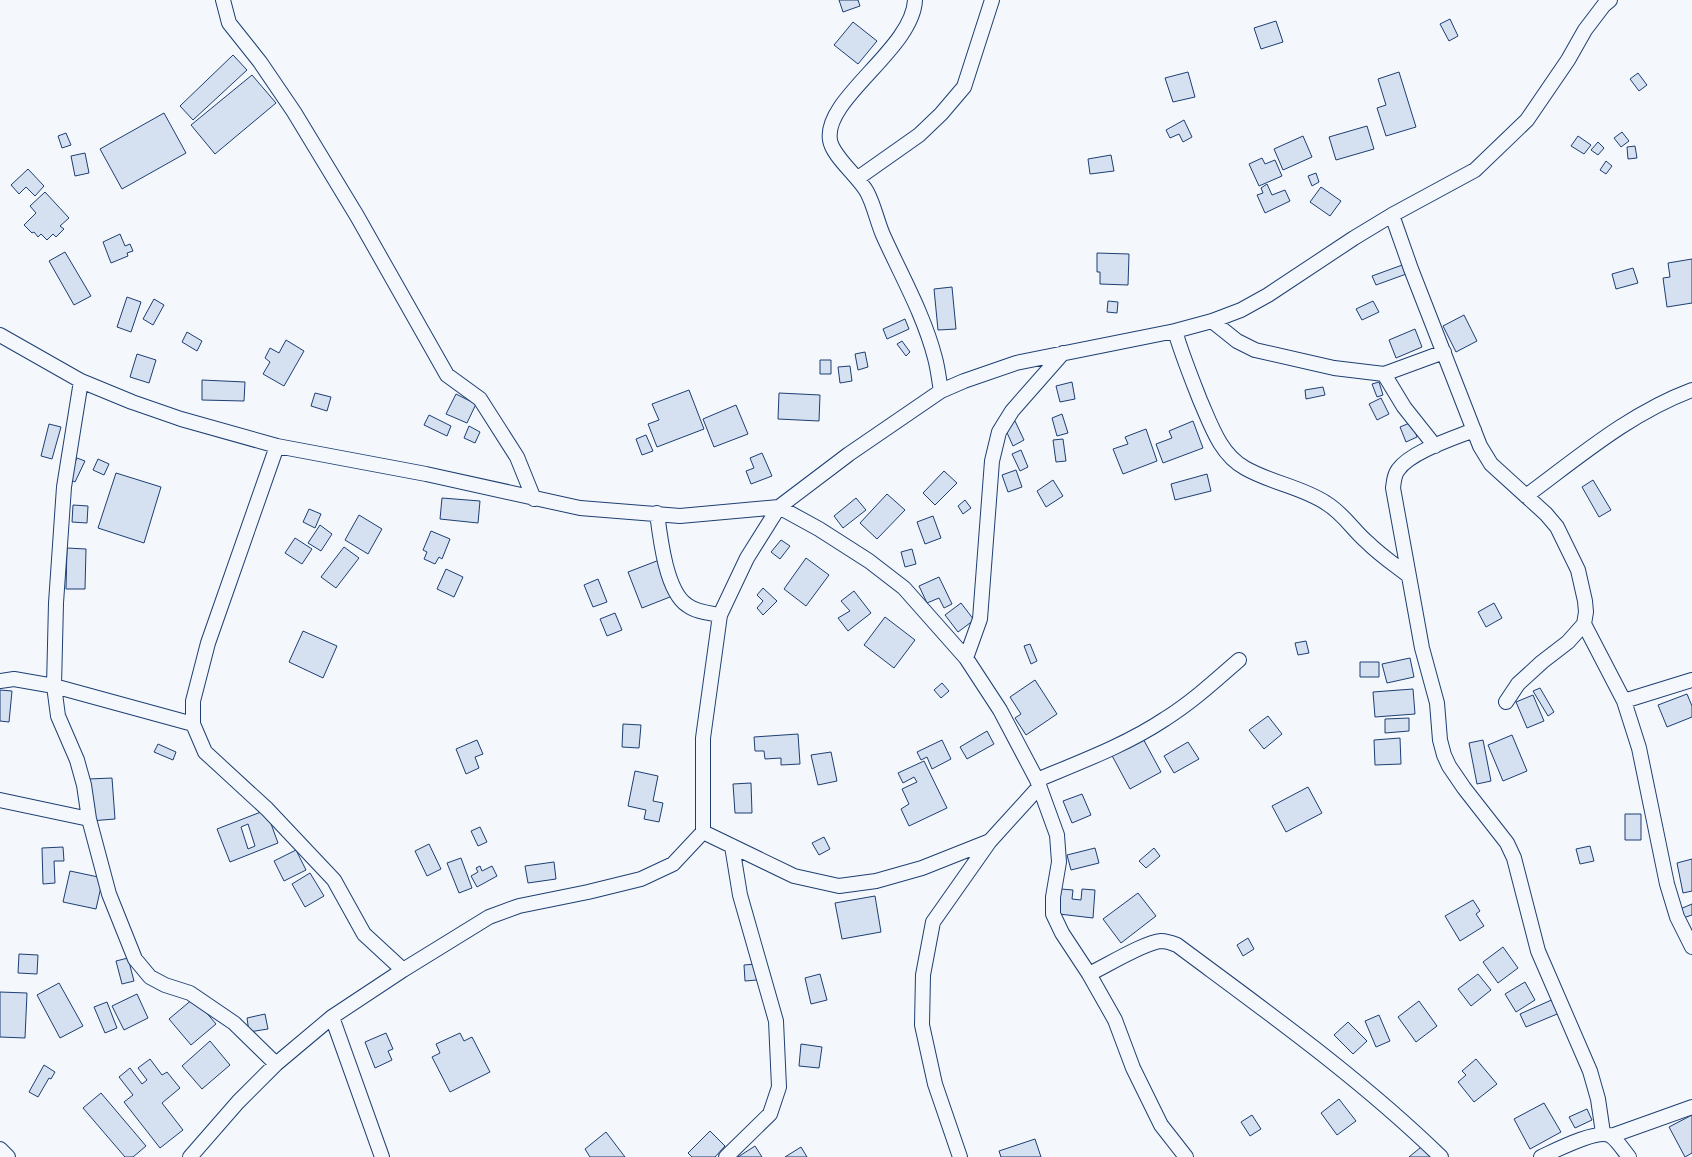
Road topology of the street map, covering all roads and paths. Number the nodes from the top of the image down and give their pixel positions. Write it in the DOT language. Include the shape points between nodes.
graph roads {
  1 [pos="223,0"];
  2 [pos="928,0"];
  3 [pos="992,0"];
  4 [pos="1610,0"];
  5 [pos="915,3"];
  6 [pos="858,178"];
  7 [pos="1392,215"];
  8 [pos="1212,321"];
  9 [pos="1175,332"];
  10 [pos="0,335"];
  11 [pos="1444,352"];
  12 [pos="1064,353"];
  13 [pos="1384,374"];
  14 [pos="81,381"];
  15 [pos="1692,390"];
  16 [pos="942,391"];
  17 [pos="1474,430"];
  18 [pos="277,446"];
  19 [pos="1435,446"];
  20 [pos="1526,496"];
  21 [pos="534,499"];
  22 [pos="780,507"];
  23 [pos="657,514"];
  24 [pos="1409,576"];
  25 [pos="720,615"];
  26 [pos="1584,624"];
  27 [pos="966,658"];
  28 [pos="1239,660"];
  29 [pos="1692,680"];
  30 [pos="0,681"];
  31 [pos="54,686"];
  32 [pos="1624,701"];
  33 [pos="1506,702"];
  34 [pos="192,724"];
  35 [pos="1038,783"];
  36 [pos="0,800"];
  37 [pos="89,819"];
  38 [pos="703,832"];
  39 [pos="990,841"];
  40 [pos="732,846"];
  41 [pos="1692,947"];
  42 [pos="403,970"];
  43 [pos="1089,974"];
  44 [pos="332,1017"];
  45 [pos="276,1064"];
  46 [pos="1692,1108"];
  47 [pos="1607,1134"];
  48 [pos="0,1149"];
  49 [pos="8,1157"];
  50 [pos="190,1157"];
  51 [pos="382,1157"];
  52 [pos="726,1157"];
  53 [pos="960,1157"];
  54 [pos="1186,1157"];
  55 [pos="1441,1157"];
  56 [pos="1541,1157"];
  57 [pos="1629,1157"];
  1 -- 21 [label="street" via="229,24 294,112 447,375 480,399 517,457"];
  2 -- 5 [label="street"];
  3 -- 6 [label="street" via="964,87 919,135"];
  4 -- 7 [label="street" via="1585,30 1527,120 1502,145 1474,170"];
  5 -- 6 [label="street" via="898,40 848,96 832,122 830,140 838,156"];
  6 -- 16 [label="street" via="868,193 880,228 924,325"];
  7 -- 8 [label="street" via="1268,295"];
  7 -- 11 [label="street"];
  8 -- 9 [label="street"];
  8 -- 13 [label="street" via="1236,341 1255,350 1334,368"];
  9 -- 12 [label="street"];
  9 -- 24 [label="street" via="1214,435 1229,456 1264,478 1326,502 1344,516 1368,543"];
  10 -- 14 [label="street"];
  11 -- 13 [label="street"];
  11 -- 17 [label="street"];
  12 -- 16 [label="street" via="1016,363"];
  12 -- 27 [label="street" via="1012,411 999,432 992,461 980,619"];
  13 -- 19 [label="street" via="1404,407"];
  14 -- 18 [label="street" via="181,419"];
  14 -- 31 [label="street" via="64,486"];
  15 -- 20 [label="street" via="1648,409"];
  16 -- 22 [label="street" via="849,454"];
  17 -- 19 [label="street"];
  17 -- 20 [label="street" via="1491,464"];
  18 -- 21 [label="street" via="426,474"];
  18 -- 34 [label="street" via="208,643 192,701"];
  19 -- 24 [label="street" via="1414,456 1399,467 1394,476 1393,488"];
  20 -- 26 [label="street" via="1557,527 1578,570 1585,602"];
  21 -- 23 [label="street" via="580,508"];
  22 -- 23 [label="street" via="680,516"];
  22 -- 25 [label="street" via="747,558"];
  22 -- 27 [label="street" via="869,561 904,588"];
  23 -- 25 [label="street" via="662,550 674,589 685,604"];
  24 -- 47 [label="street" via="1422,648 1437,703 1444,755 1464,788 1508,843 1538,951 1590,1071"];
  25 -- 38 [label="street" via="703,738"];
  26 -- 32 [label="street"];
  26 -- 33 [label="street" via="1568,642 1518,684"];
  27 -- 35 [label="street" via="1000,710"];
  28 -- 35 [label="street" via="1195,698 1163,720"];
  29 -- 32 [label="street"];
  30 -- 31 [label="street" via="14,679"];
  31 -- 34 [label="street"];
  31 -- 37 [label="street" via="58,716 80,768"];
  32 -- 41 [label="street" via="1638,748 1667,884 1677,917"];
  34 -- 42 [label="street" via="205,752 267,809 334,880 364,934"];
  35 -- 39 [label="street"];
  35 -- 43 [label="street" via="1057,836 1059,862 1053,914"];
  36 -- 37 [label="street"];
  37 -- 45 [label="street" via="110,894 135,959 150,977 190,993 234,1023"];
  38 -- 40 [label="street"];
  38 -- 42 [label="street" via="673,864 641,879 519,906 489,917"];
  39 -- 40 [label="street" via="922,868 876,881 839,886 794,876"];
  39 -- 53 [label="street" via="933,922 923,975 922,1025 935,1084"];
  40 -- 52 [label="street" via="740,895 776,1021 779,1087 770,1114"];
  42 -- 44 [label="street"];
  43 -- 54 [label="street" via="1115,1020 1133,1068 1161,1125"];
  43 -- 55 [label="street" via="1144,946 1160,941 1176,945 1302,1039"];
  44 -- 45 [label="street"];
  44 -- 51 [label="street"];
  45 -- 50 [label="street"];
  46 -- 47 [label="street"];
  47 -- 56 [label="street" via="1582,1140"];
  47 -- 57 [label="street"];
  48 -- 49 [label="street"];
}
